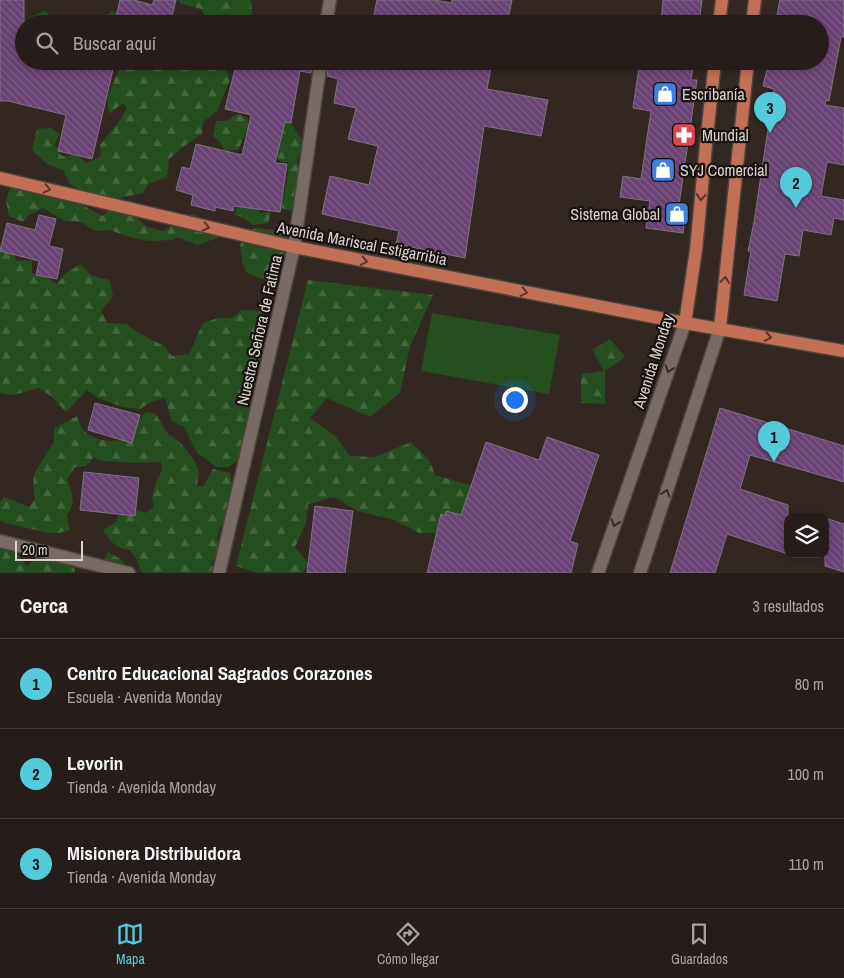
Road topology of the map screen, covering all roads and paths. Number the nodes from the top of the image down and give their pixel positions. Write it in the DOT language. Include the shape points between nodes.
graph roads {
  1 [pos="330,0"];
  2 [pos="722,0"];
  3 [pos="755,0"];
  4 [pos="328,15"];
  5 [pos="720,15"];
  6 [pos="753,15"];
  7 [pos="320,70"];
  8 [pos="714,70"];
  9 [pos="747,70"];
  10 [pos="0,178"];
  11 [pos="294,248"];
  12 [pos="685,323"];
  13 [pos="720,328"];
  14 [pos="844,351"];
  15 [pos="0,541"];
  16 [pos="129,573"];
  17 [pos="220,573"];
  18 [pos="598,573"];
  19 [pos="640,573"];
  1 -- 4 [label="street"];
  2 -- 5 [label="main road"];
  3 -- 6 [label="main road"];
  7 -- 11 [label="street, Nuestra Señora de Fatima"];
  8 -- 12 [label="main road, Avenida Monday, one-way" via="696,250"];
  13 -- 9 [label="main road, one-way"];
  10 -- 11 [label="main road, Avenida Mariscal Estigarribia, one-way"];
  11 -- 12 [label="main road, Avenida Mariscal Estigarribia, one-way"];
  11 -- 17 [label="street, Nuestra Señora de Fatima"];
  12 -- 13 [label="main road, Avenida Mariscal Estigarribia"];
  12 -- 18 [label="street, Avenida Monday, one-way"];
  13 -- 14 [label="main road, Avenida Mariscal Estigarribia, one-way"];
  19 -- 13 [label="street, one-way"];
  15 -- 16 [label="street"];
}
